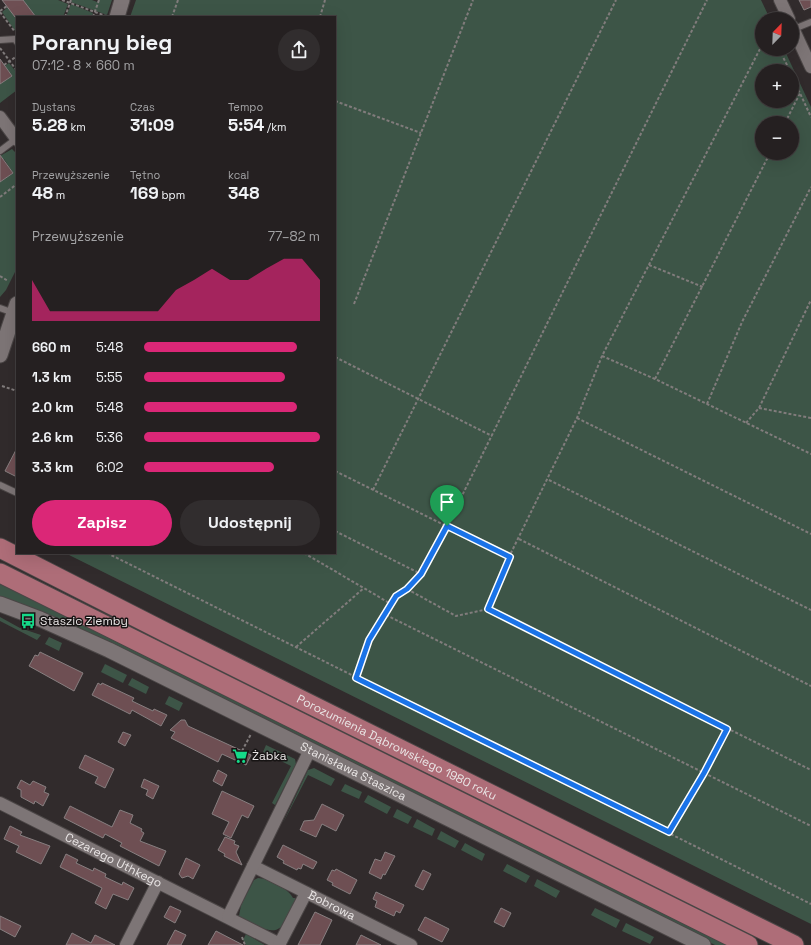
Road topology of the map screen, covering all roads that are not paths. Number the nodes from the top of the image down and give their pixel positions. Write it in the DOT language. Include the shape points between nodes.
graph roads {
  1 [pos="122,0"];
  2 [pos="780,0"];
  3 [pos="785,12"];
  4 [pos="117,16"];
  5 [pos="811,22"];
  6 [pos="799,24"];
  7 [pos="0,40"];
  8 [pos="16,40"];
  9 [pos="799,42"];
  10 [pos="811,67"];
  11 [pos="0,117"];
  12 [pos="16,138"];
  13 [pos="16,140"];
  14 [pos="0,151"];
  15 [pos="12,310"];
  16 [pos="0,355"];
  17 [pos="0,485"];
  18 [pos="16,493"];
  19 [pos="0,548"];
  20 [pos="0,572"];
  21 [pos="0,604"];
  22 [pos="310,750"];
  23 [pos="1,807"];
  24 [pos="253,866"];
  25 [pos="158,882"];
  26 [pos="306,893"];
  27 [pos="228,917"];
  28 [pos="279,944"];
  29 [pos="405,944"];
  30 [pos="126,945"];
  31 [pos="703,945"];
  32 [pos="748,945"];
  33 [pos="794,945"];
  1 -- 4 [label="street"];
  2 -- 3 [label="street"];
  5 -- 6 [label="lane"];
  7 -- 8 [label="lane"];
  9 -- 10 [label="street"];
  11 -- 12 [label="street"];
  13 -- 14 [label="lane"];
  15 -- 16 [label="street"];
  17 -- 18 [label="lane"];
  19 -- 33 [label="main road, Porozumienia Dąbrowskiego 1980 roku"];
  20 -- 32 [label="main road, Porozumienia Dąbrowskiego 1980 roku"];
  21 -- 22 [label="street, Stanisława Staszica" via="78,636"];
  22 -- 24 [label="street"];
  22 -- 31 [label="street, Stanisława Staszica"];
  23 -- 25 [label="street, Cezarego Uthkego"];
  24 -- 26 [label="street, Bobrowa"];
  24 -- 27 [label="street"];
  25 -- 27 [label="street, Cezarego Uthkego"];
  25 -- 30 [label="street"];
  26 -- 28 [label="street"];
  26 -- 29 [label="street, Bobrowa"];
  27 -- 28 [label="street, Cezarego Uthkego"];
}
